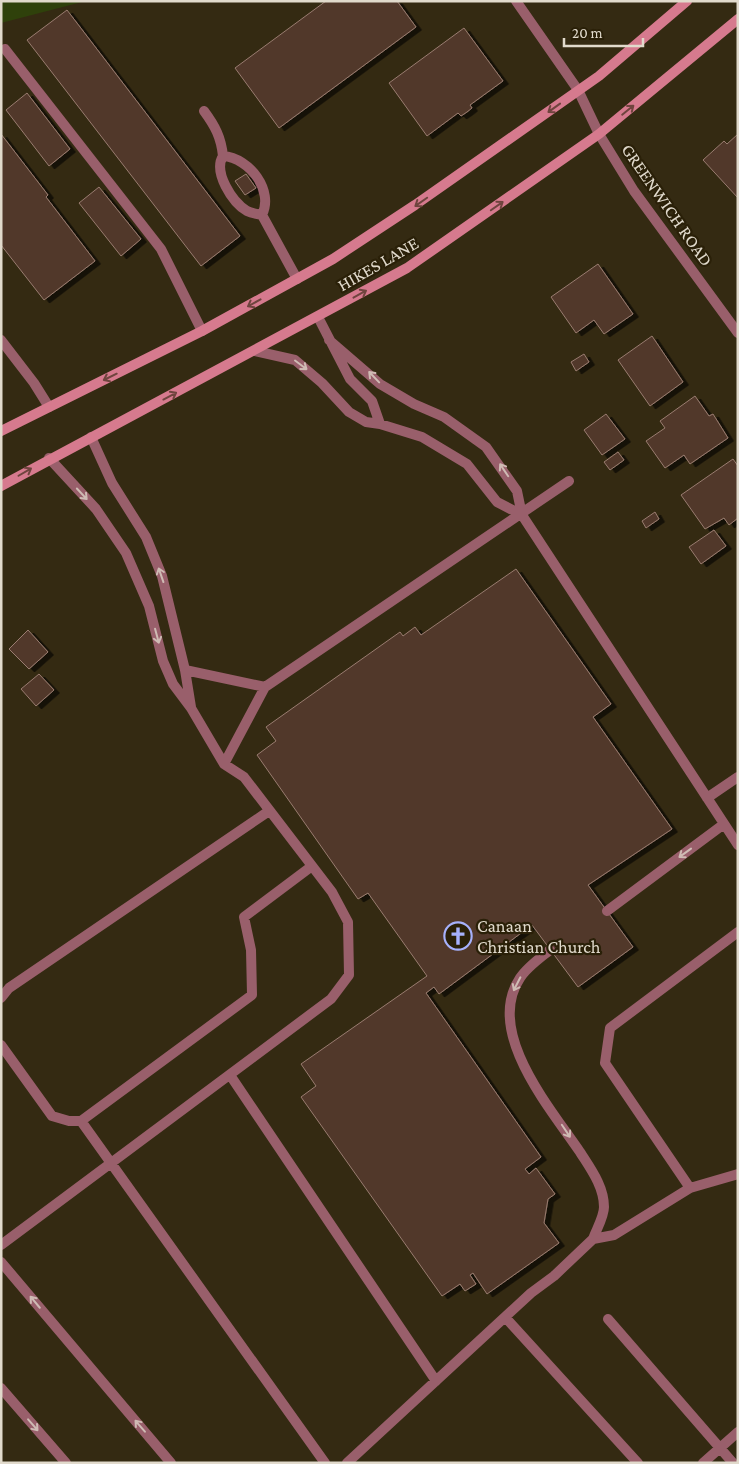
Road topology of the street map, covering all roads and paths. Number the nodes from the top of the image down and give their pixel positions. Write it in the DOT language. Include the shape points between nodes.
graph roads {
  1 [pos="516,1"];
  2 [pos="687,1"];
  3 [pos="738,19"];
  4 [pos="5,49"];
  5 [pos="578,90"];
  6 [pos="204,111"];
  7 [pos="599,134"];
  8 [pos="223,156"];
  9 [pos="262,215"];
  10 [pos="297,279"];
  11 [pos="318,317"];
  12 [pos="202,331"];
  13 [pos="738,333"];
  14 [pos="1,340"];
  15 [pos="329,340"];
  16 [pos="255,351"];
  17 [pos="49,407"];
  18 [pos="380,424"];
  19 [pos="1,431"];
  20 [pos="91,438"];
  21 [pos="49,458"];
  22 [pos="569,481"];
  23 [pos="1,486"];
  24 [pos="522,515"];
  25 [pos="185,670"];
  26 [pos="265,686"];
  27 [pos="191,708"];
  28 [pos="224,764"];
  29 [pos="738,777"];
  30 [pos="707,798"];
  31 [pos="268,811"];
  32 [pos="724,824"];
  33 [pos="738,845"];
  34 [pos="312,866"];
  35 [pos="606,911"];
  36 [pos="738,932"];
  37 [pos="550,950"];
  38 [pos="1,998"];
  39 [pos="1,1045"];
  40 [pos="230,1075"];
  41 [pos="81,1121"];
  42 [pos="110,1163"];
  43 [pos="738,1174"];
  44 [pos="690,1188"];
  45 [pos="593,1239"];
  46 [pos="1,1245"];
  47 [pos="1,1262"];
  48 [pos="504,1317"];
  49 [pos="608,1319"];
  50 [pos="436,1381"];
  51 [pos="1,1388"];
  52 [pos="738,1432"];
  53 [pos="720,1448"];
  54 [pos="66,1463"];
  55 [pos="171,1463"];
  56 [pos="325,1463"];
  57 [pos="347,1463"];
  58 [pos="638,1463"];
  59 [pos="703,1463"];
  60 [pos="733,1463"];
  1 -- 5 [label="street, GREENWICH ROAD"];
  2 -- 5 [label="main road, HIKES LANE"];
  7 -- 3 [label="main road, HIKES LANE, one-way"];
  4 -- 12 [label="street" via="161,249"];
  5 -- 7 [label="street, GREENWICH ROAD"];
  5 -- 10 [label="main road, HIKES LANE, one-way" via="415,205"];
  6 -- 8 [label="street" via="216,127"];
  11 -- 7 [label="main road, HIKES LANE, one-way" via="407,268"];
  7 -- 13 [label="street, GREENWICH ROAD" via="634,191"];
  8 -- 9 [label="street" via="220,169 229,190 246,210"];
  8 -- 9 [label="street" via="244,163 255,175 266,198 267,206"];
  9 -- 10 [label="street"];
  10 -- 12 [label="main road, HIKES LANE, one-way"];
  11 -- 15 [label="street"];
  11 -- 16 [label="main road, HIKES LANE"];
  12 -- 17 [label="main road, HIKES LANE, one-way"];
  14 -- 17 [label="street"];
  15 -- 18 [label="street" via="350,379 372,401"];
  24 -- 15 [label="street, one-way" via="517,491 486,447 444,417 380,384"];
  16 -- 18 [label="street, one-way" via="295,360 349,412 366,422"];
  20 -- 16 [label="main road, HIKES LANE, one-way"];
  17 -- 19 [label="main road, HIKES LANE"];
  18 -- 24 [label="street" via="422,437 467,464 498,502"];
  20 -- 21 [label="main road, HIKES LANE"];
  25 -- 20 [label="street, one-way" via="162,576 133,513 112,483"];
  23 -- 21 [label="main road, HIKES LANE, one-way"];
  21 -- 27 [label="street, one-way" via="96,510 126,553 149,606 163,661 173,684"];
  22 -- 24 [label="street"];
  24 -- 26 [label="street"];
  24 -- 30 [label="street"];
  25 -- 26 [label="street"];
  25 -- 27 [label="street"];
  26 -- 28 [label="street"];
  27 -- 28 [label="street"];
  28 -- 31 [label="street" via="244,777"];
  29 -- 30 [label="street"];
  30 -- 32 [label="street"];
  31 -- 34 [label="street"];
  31 -- 38 [label="street" via="9,988"];
  32 -- 33 [label="street"];
  32 -- 35 [label="street, one-way"];
  34 -- 40 [label="street" via="332,892 348,922 349,976 331,999"];
  34 -- 41 [label="street" via="244,916 251,950 252,995"];
  36 -- 44 [label="street" via="610,1028 606,1063"];
  37 -- 45 [label="street, one-way" via="520,978 513,993 510,1014 513,1038 532,1080 597,1178 604,1208"];
  39 -- 41 [label="street" via="52,1116"];
  40 -- 42 [label="street"];
  40 -- 50 [label="street"];
  41 -- 42 [label="street"];
  42 -- 46 [label="street"];
  42 -- 56 [label="street"];
  43 -- 44 [label="street"];
  44 -- 45 [label="street" via="614,1235"];
  45 -- 48 [label="street"];
  55 -- 47 [label="street, one-way"];
  48 -- 50 [label="street"];
  48 -- 58 [label="street"];
  49 -- 53 [label="street"];
  50 -- 57 [label="street"];
  51 -- 54 [label="street, one-way"];
  52 -- 53 [label="street"];
  53 -- 59 [label="street"];
  53 -- 60 [label="street"];
}
